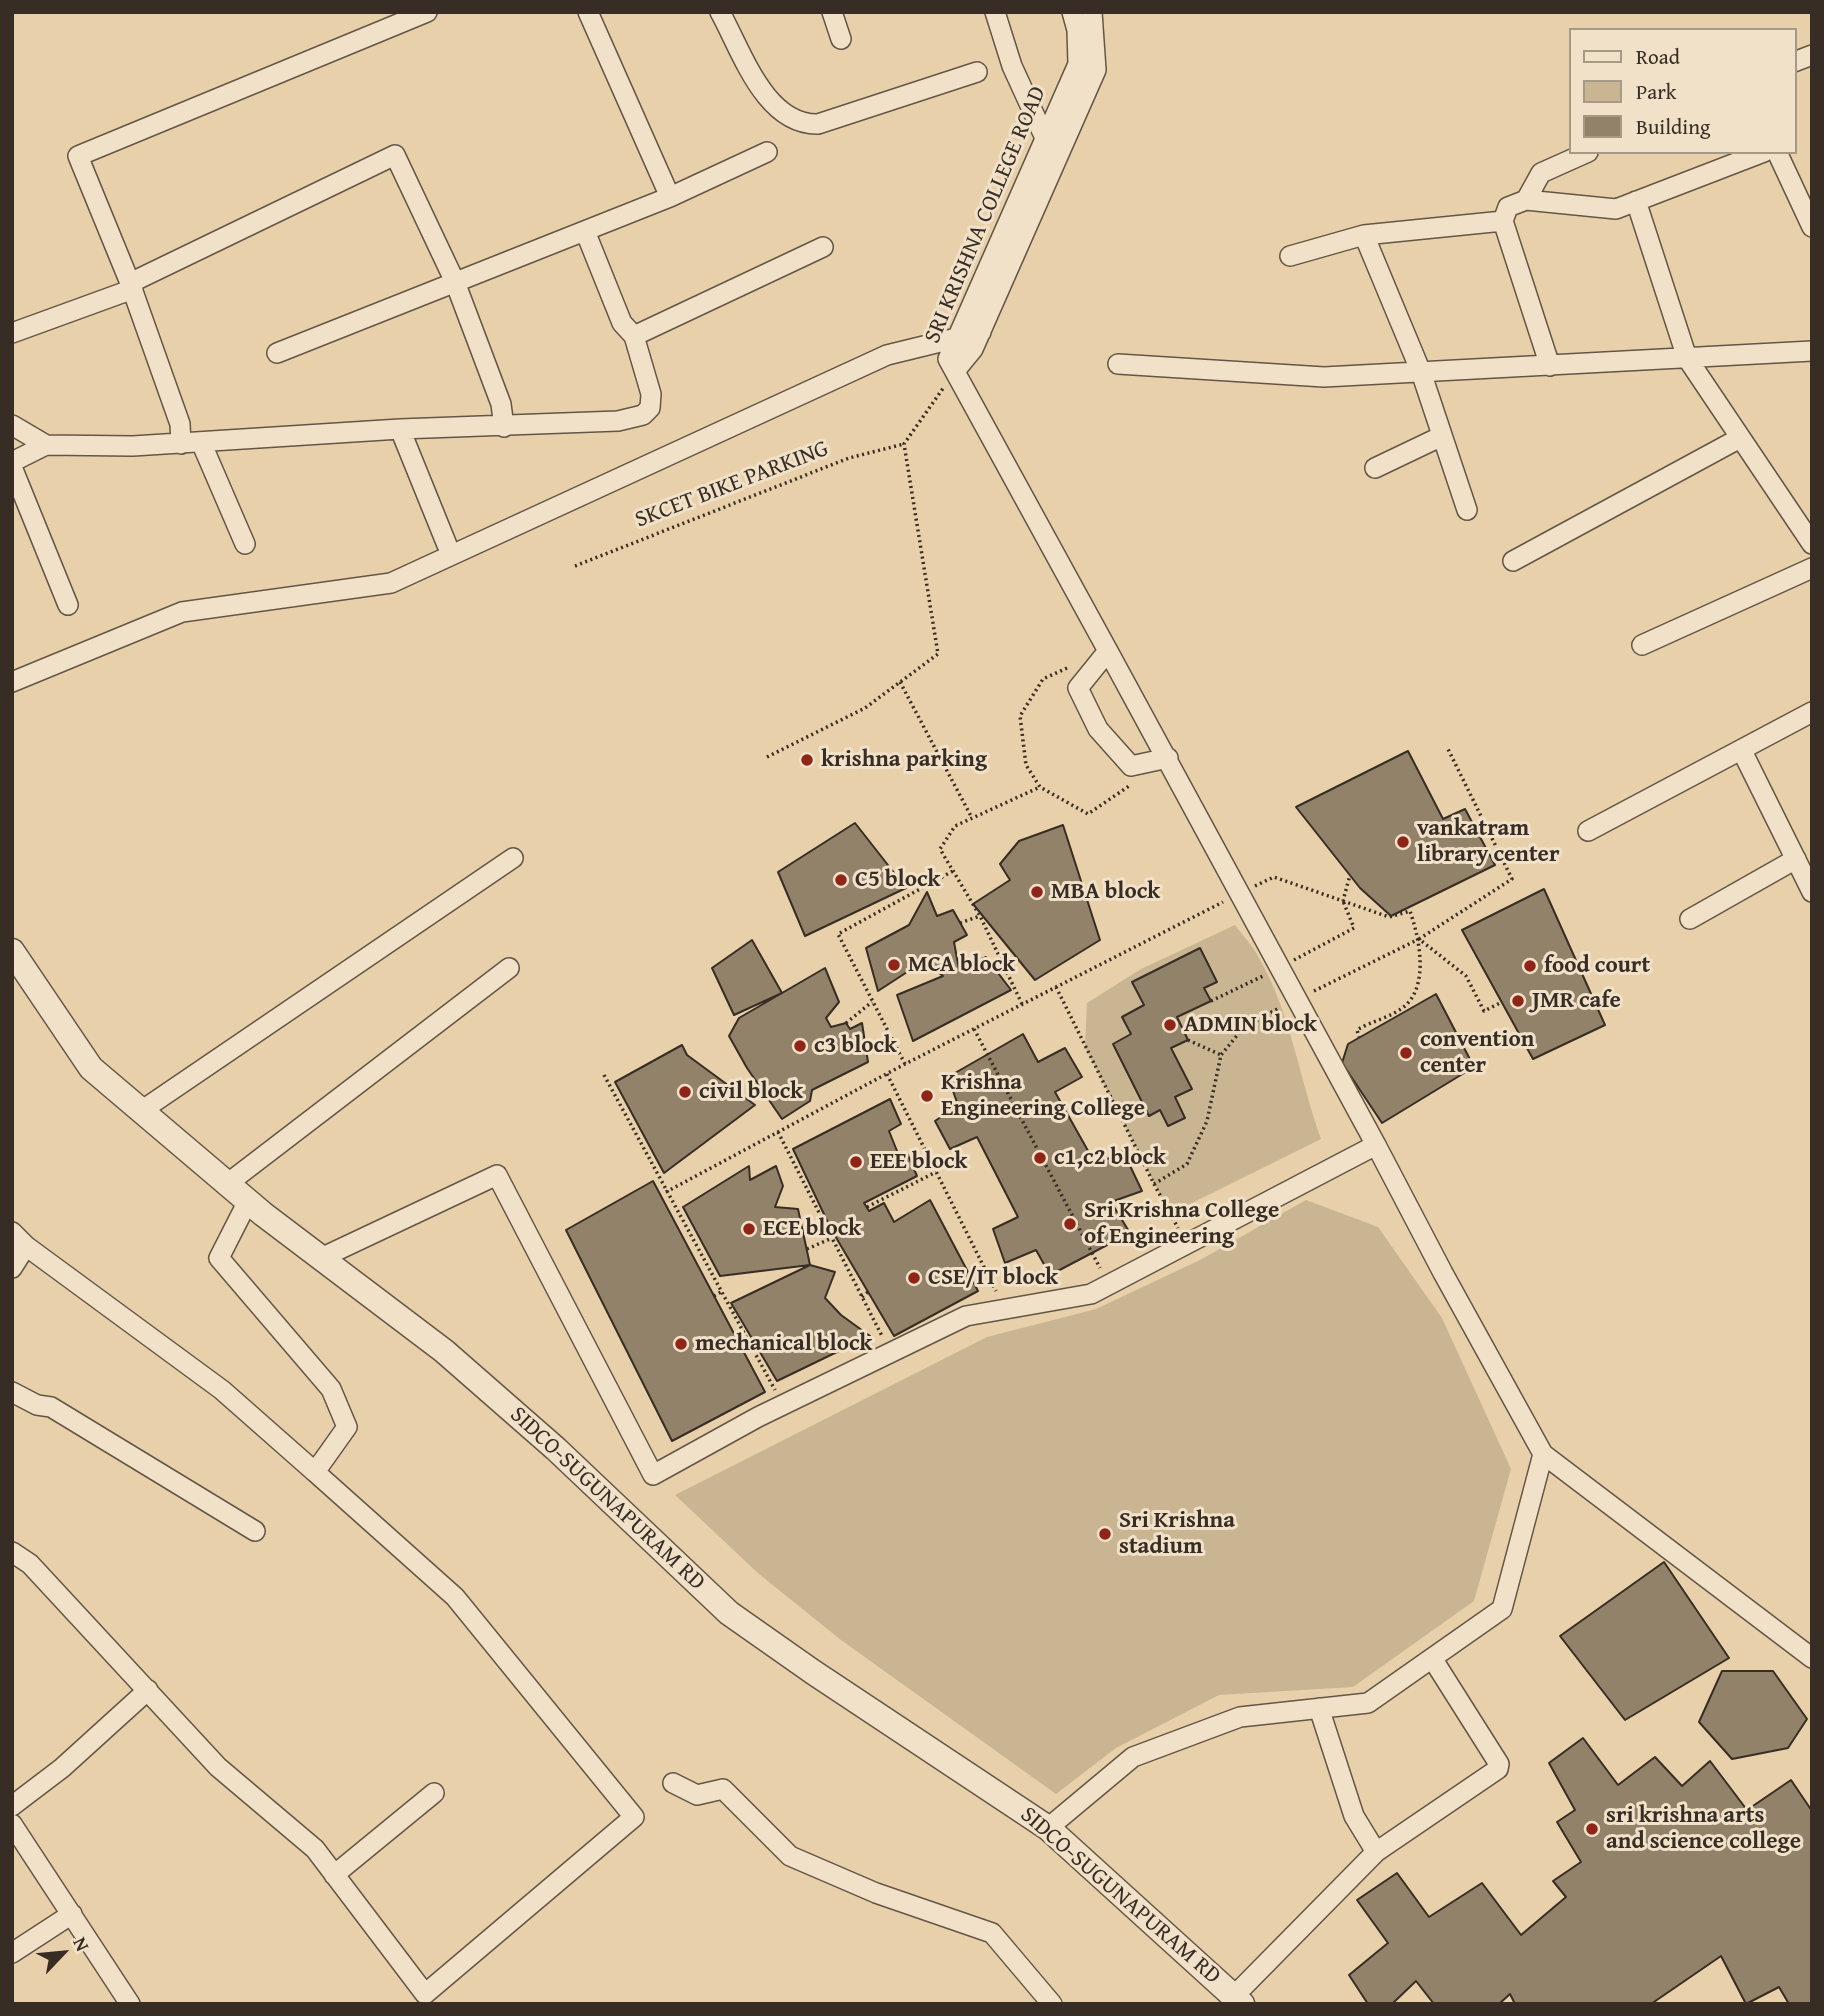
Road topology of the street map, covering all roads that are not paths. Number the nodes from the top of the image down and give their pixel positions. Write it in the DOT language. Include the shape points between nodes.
graph roads {
  1 [pos="427,12"];
  2 [pos="588,12"];
  3 [pos="720,12"];
  4 [pos="832,12"];
  5 [pos="995,12"];
  6 [pos="1072,12"];
  7 [pos="1092,12"];
  8 [pos="841,38"];
  9 [pos="977,72"];
  10 [pos="1045,138"];
  11 [pos="767,152"];
  12 [pos="1584,154"];
  13 [pos="1759,154"];
  14 [pos="1778,154"];
  15 [pos="670,197"];
  16 [pos="1526,200"];
  17 [pos="1636,201"];
  18 [pos="1503,221"];
  19 [pos="1812,228"];
  20 [pos="585,231"];
  21 [pos="1364,235"];
  22 [pos="823,247"];
  23 [pos="1290,256"];
  24 [pos="455,282"];
  25 [pos="132,286"];
  26 [pos="981,332"];
  27 [pos="12,333"];
  28 [pos="635,336"];
  29 [pos="957,339"];
  30 [pos="1812,351"];
  31 [pos="277,353"];
  32 [pos="1687,358"];
  33 [pos="1118,364"];
  34 [pos="1550,366"];
  35 [pos="955,371"];
  36 [pos="1421,372"];
  37 [pos="13,426"];
  38 [pos="505,426"];
  39 [pos="400,429"];
  40 [pos="1442,436"];
  41 [pos="1740,438"];
  42 [pos="191,443"];
  43 [pos="47,445"];
  44 [pos="12,462"];
  45 [pos="12,467"];
  46 [pos="1375,468"];
  47 [pos="1467,510"];
  48 [pos="245,544"];
  49 [pos="1812,544"];
  50 [pos="447,545"];
  51 [pos="1513,561"];
  52 [pos="1812,568"];
  53 [pos="68,605"];
  54 [pos="1642,645"];
  55 [pos="1108,651"];
  56 [pos="12,682"];
  57 [pos="1812,712"];
  58 [pos="1742,751"];
  59 [pos="1168,758"];
  60 [pos="1588,831"];
  61 [pos="513,858"];
  62 [pos="1796,859"];
  63 [pos="1812,892"];
  64 [pos="1690,919"];
  65 [pos="12,951"];
  66 [pos="509,968"];
  67 [pos="141,1111"];
  68 [pos="1376,1145"];
  69 [pos="227,1184"];
  70 [pos="248,1201"];
  71 [pos="12,1232"];
  72 [pos="26,1246"];
  73 [pos="321,1258"];
  74 [pos="12,1268"];
  75 [pos="12,1392"];
  76 [pos="1543,1454"];
  77 [pos="315,1472"];
  78 [pos="255,1531"];
  79 [pos="12,1552"];
  80 [pos="1432,1658"];
  81 [pos="1812,1658"];
  82 [pos="148,1690"];
  83 [pos="1319,1708"];
  84 [pos="673,1783"];
  85 [pos="434,1793"];
  86 [pos="12,1805"];
  87 [pos="12,1824"];
  88 [pos="1048,1828"];
  89 [pos="1376,1852"];
  90 [pos="334,1875"];
  91 [pos="72,1914"];
  92 [pos="12,1953"];
  93 [pos="428,1999"];
  94 [pos="1238,1999"];
  95 [pos="130,2004"];
  96 [pos="1052,2004"];
  1 -- 25 [label="street" via="78,156"];
  2 -- 15 [label="street"];
  3 -- 9 [label="street" via="769,102 802,125 818,124"];
  4 -- 8 [label="street"];
  5 -- 10 [label="street" via="1012,66"];
  6 -- 10 [label="street, SRI KRISHNA COLLEGE ROAD" via="1078,64"];
  7 -- 26 [label="street" via="1096,70"];
  10 -- 29 [label="street, SRI KRISHNA COLLEGE ROAD"];
  11 -- 15 [label="street"];
  12 -- 16 [label="street" via="1541,173"];
  13 -- 17 [label="street"];
  14 -- 19 [label="street"];
  15 -- 20 [label="street"];
  16 -- 17 [label="street" via="1615,209"];
  16 -- 18 [label="street" via="1508,206"];
  17 -- 32 [label="street"];
  18 -- 21 [label="street"];
  18 -- 34 [label="street"];
  20 -- 24 [label="street"];
  20 -- 28 [label="street" via="622,323"];
  21 -- 23 [label="street"];
  21 -- 36 [label="street"];
  22 -- 28 [label="street"];
  24 -- 25 [label="street" via="395,155"];
  24 -- 31 [label="street"];
  24 -- 38 [label="street"];
  25 -- 27 [label="street"];
  25 -- 42 [label="street" via="180,424"];
  26 -- 29 [label="street"];
  26 -- 35 [label="street"];
  28 -- 38 [label="street" via="651,394 650,408 642,415 618,421"];
  29 -- 35 [label="street, SRI KRISHNA COLLEGE ROAD" via="948,359"];
  29 -- 56 [label="street" via="887,355 391,583 182,612"];
  30 -- 32 [label="street"];
  32 -- 34 [label="street"];
  32 -- 41 [label="street"];
  33 -- 36 [label="street" via="1324,377"];
  34 -- 36 [label="street"];
  35 -- 55 [label="street, SRI KRISHNA COLLEGE ROAD"];
  36 -- 40 [label="street"];
  37 -- 43 [label="street"];
  38 -- 39 [label="street"];
  39 -- 42 [label="street"];
  39 -- 50 [label="street"];
  40 -- 46 [label="street"];
  40 -- 47 [label="street"];
  41 -- 49 [label="street"];
  41 -- 51 [label="street"];
  42 -- 43 [label="street"];
  42 -- 48 [label="street"];
  43 -- 44 [label="street"];
  45 -- 53 [label="street"];
  52 -- 54 [label="street"];
  55 -- 59 [label="street, SRI KRISHNA COLLEGE ROAD"];
  55 -- 59 [label="street" via="1079,688 1098,729 1131,766"];
  57 -- 58 [label="street"];
  58 -- 60 [label="street"];
  58 -- 62 [label="street"];
  59 -- 68 [label="street, SRI KRISHNA COLLEGE ROAD"];
  61 -- 67 [label="street"];
  62 -- 63 [label="street"];
  62 -- 64 [label="street"];
  65 -- 67 [label="street, SIDCO-SUGUNAPURAM RD" via="90,1068"];
  66 -- 69 [label="street"];
  67 -- 69 [label="street, SIDCO-SUGUNAPURAM RD"];
  68 -- 73 [label="street" via="1091,1294 966,1315 653,1475 497,1175"];
  68 -- 76 [label="street, SRI KRISHNA COLLEGE ROAD"];
  69 -- 70 [label="street, SIDCO-SUGUNAPURAM RD"];
  70 -- 73 [label="street, SIDCO-SUGUNAPURAM RD"];
  70 -- 77 [label="street" via="219,1258 331,1389 348,1427"];
  71 -- 72 [label="street"];
  72 -- 74 [label="street"];
  72 -- 77 [label="street" via="222,1390"];
  73 -- 88 [label="street, SIDCO-SUGUNAPURAM RD" via="444,1351 729,1612"];
  75 -- 78 [label="street" via="51,1408"];
  76 -- 80 [label="street" via="1502,1609"];
  76 -- 81 [label="street"];
  77 -- 93 [label="street" via="455,1597 634,1817"];
  79 -- 82 [label="street" via="30,1563"];
  80 -- 83 [label="street" via="1368,1703"];
  80 -- 89 [label="street" via="1499,1765 1480,1784"];
  82 -- 86 [label="street" via="62,1768"];
  82 -- 90 [label="street" via="218,1768 315,1849"];
  83 -- 88 [label="street" via="1240,1717 1133,1757"];
  83 -- 89 [label="street" via="1354,1816"];
  84 -- 96 [label="street" via="697,1795 723,1789 790,1856 876,1893 992,1933"];
  85 -- 90 [label="street"];
  87 -- 91 [label="street"];
  88 -- 94 [label="street, SIDCO-SUGUNAPURAM RD"];
  89 -- 94 [label="street"];
  90 -- 93 [label="street"];
  91 -- 92 [label="street"];
  91 -- 95 [label="street"];
}
